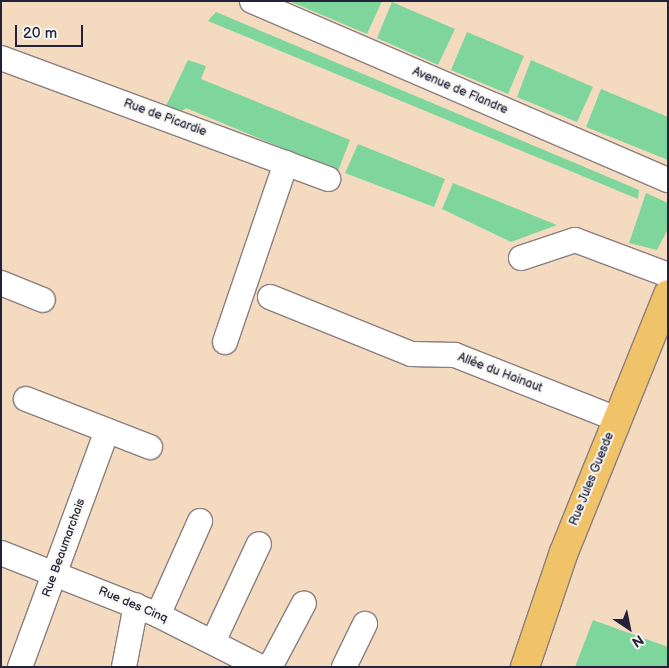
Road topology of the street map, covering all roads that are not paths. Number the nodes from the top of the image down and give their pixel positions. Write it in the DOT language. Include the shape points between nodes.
graph roads {
  1 [pos="252,2"];
  2 [pos="1,58"];
  3 [pos="286,163"];
  4 [pos="328,179"];
  5 [pos="668,180"];
  6 [pos="521,258"];
  7 [pos="668,275"];
  8 [pos="1,283"];
  9 [pos="668,294"];
  10 [pos="270,297"];
  11 [pos="43,300"];
  12 [pos="225,342"];
  13 [pos="26,399"];
  14 [pos="617,419"];
  15 [pos="107,430"];
  16 [pos="150,447"];
  17 [pos="200,521"];
  18 [pos="259,544"];
  19 [pos="1,553"];
  20 [pos="56,572"];
  21 [pos="304,604"];
  22 [pos="136,605"];
  23 [pos="158,615"];
  24 [pos="366,624"];
  25 [pos="213,642"];
  26 [pos="20,667"];
  27 [pos="124,667"];
  28 [pos="261,667"];
  29 [pos="270,667"];
  30 [pos="344,667"];
  31 [pos="524,667"];
  1 -- 5 [label="street, Avenue de Flandre"];
  2 -- 3 [label="street, Rue de Picardie"];
  3 -- 4 [label="street, Rue de Picardie"];
  3 -- 12 [label="street"];
  6 -- 7 [label="street" via="575,240"];
  8 -- 11 [label="street"];
  9 -- 14 [label="main road, Rue Jules Guesde"];
  10 -- 14 [label="street, Allée du Hainaut" via="411,354 455,355"];
  13 -- 15 [label="street"];
  14 -- 31 [label="main road, Rue Jules Guesde" via="564,552"];
  15 -- 16 [label="street"];
  15 -- 20 [label="street, Rue Beaumarchais"];
  17 -- 23 [label="street"];
  18 -- 25 [label="street"];
  19 -- 20 [label="street, Rue des Cinq"];
  20 -- 22 [label="street, Rue des Cinq"];
  20 -- 26 [label="street, Rue Beaumarchais"];
  21 -- 29 [label="street"];
  22 -- 23 [label="street, Rue des Cinq"];
  22 -- 27 [label="street"];
  23 -- 25 [label="street, Rue des Cinq"];
  24 -- 30 [label="street"];
  25 -- 28 [label="street, Rue des Cinq"];
}
